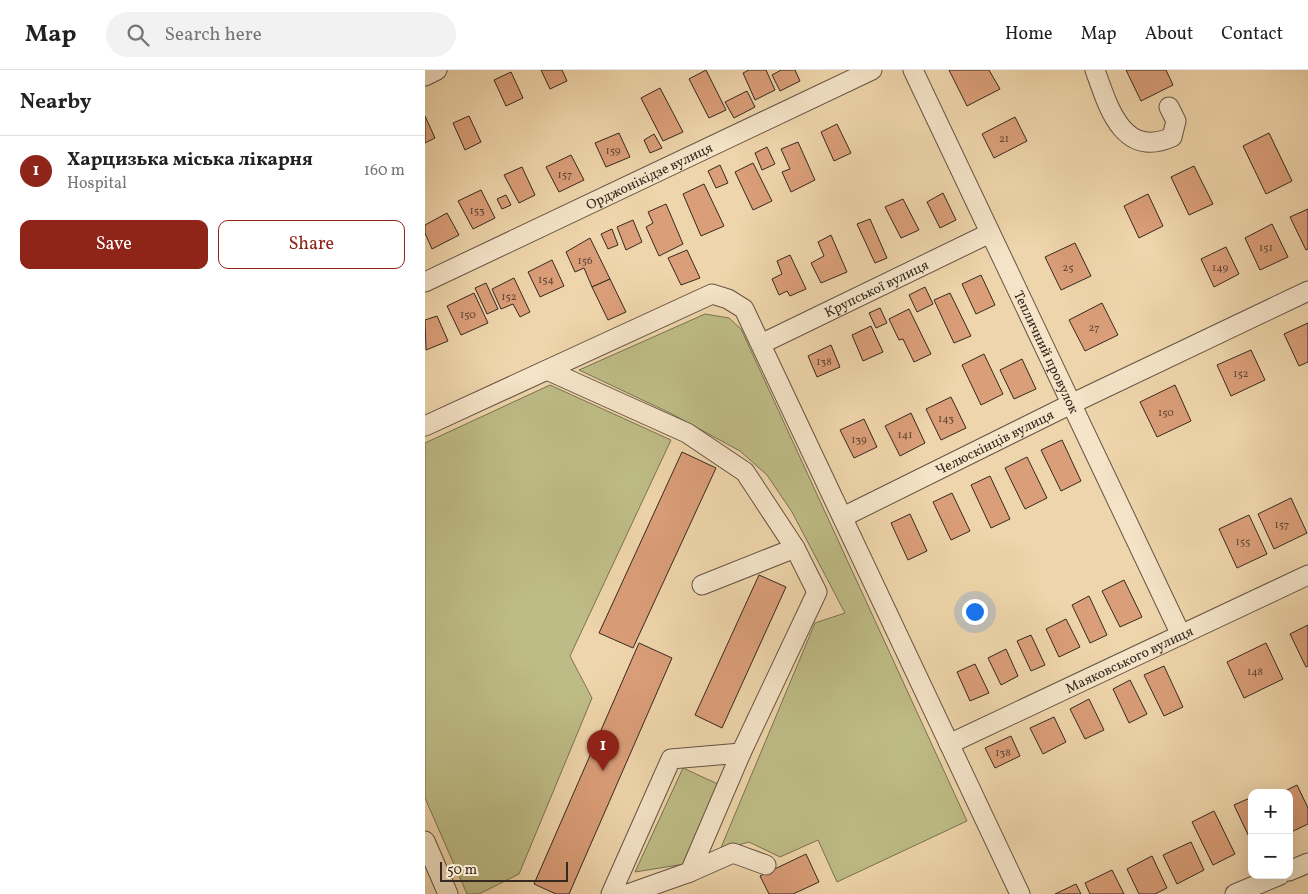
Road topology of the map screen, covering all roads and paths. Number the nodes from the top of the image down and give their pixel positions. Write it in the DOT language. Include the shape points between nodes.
graph roads {
  1 [pos="437,70"];
  2 [pos="872,70"];
  3 [pos="913,70"];
  4 [pos="1095,70"];
  5 [pos="425,76"];
  6 [pos="1169,107"];
  7 [pos="991,233"];
  8 [pos="425,282"];
  9 [pos="1308,291"];
  10 [pos="761,344"];
  11 [pos="547,370"];
  12 [pos="1071,404"];
  13 [pos="425,426"];
  14 [pos="843,517"];
  15 [pos="795,548"];
  16 [pos="1308,574"];
  17 [pos="702,584"];
  18 [pos="1181,635"];
  19 [pos="949,744"];
  20 [pos="741,752"];
  21 [pos="425,841"];
  22 [pos="1308,863"];
  23 [pos="766,865"];
  24 [pos="1293,869"];
  25 [pos="690,872"];
  26 [pos="1271,879"];
  27 [pos="448,894"];
  28 [pos="611,894"];
  29 [pos="627,894"];
  30 [pos="1020,894"];
  31 [pos="1235,894"];
  1 -- 5 [label="street"];
  2 -- 8 [label="street, Орджонікідзе вулиця"];
  3 -- 7 [label="street, Тепличний провулок"];
  4 -- 6 [label="street" via="1108,107 1120,126 1135,139 1155,142 1178,139 1176,120"];
  7 -- 10 [label="street, Крупської вулиця"];
  7 -- 12 [label="street, Тепличний провулок"];
  9 -- 12 [label="street, Челюскінців вулиця"];
  10 -- 11 [label="street" via="744,308 712,294"];
  10 -- 14 [label="street"];
  11 -- 13 [label="street"];
  11 -- 15 [label="street" via="687,433 745,472"];
  12 -- 14 [label="street, Челюскінців вулиця"];
  12 -- 18 [label="street, Тепличний провулок"];
  14 -- 19 [label="street"];
  15 -- 17 [label="street"];
  15 -- 20 [label="street" via="817,592"];
  16 -- 18 [label="street, Маяковського вулиця"];
  18 -- 19 [label="street, Маяковського вулиця"];
  19 -- 30 [label="street"];
  20 -- 25 [label="street"];
  20 -- 28 [label="street" via="671,759"];
  21 -- 27 [label="street"];
  22 -- 24 [label="street"];
  23 -- 25 [label="street" via="733,853"];
  25 -- 29 [label="street"];
  26 -- 31 [label="street"];
}
